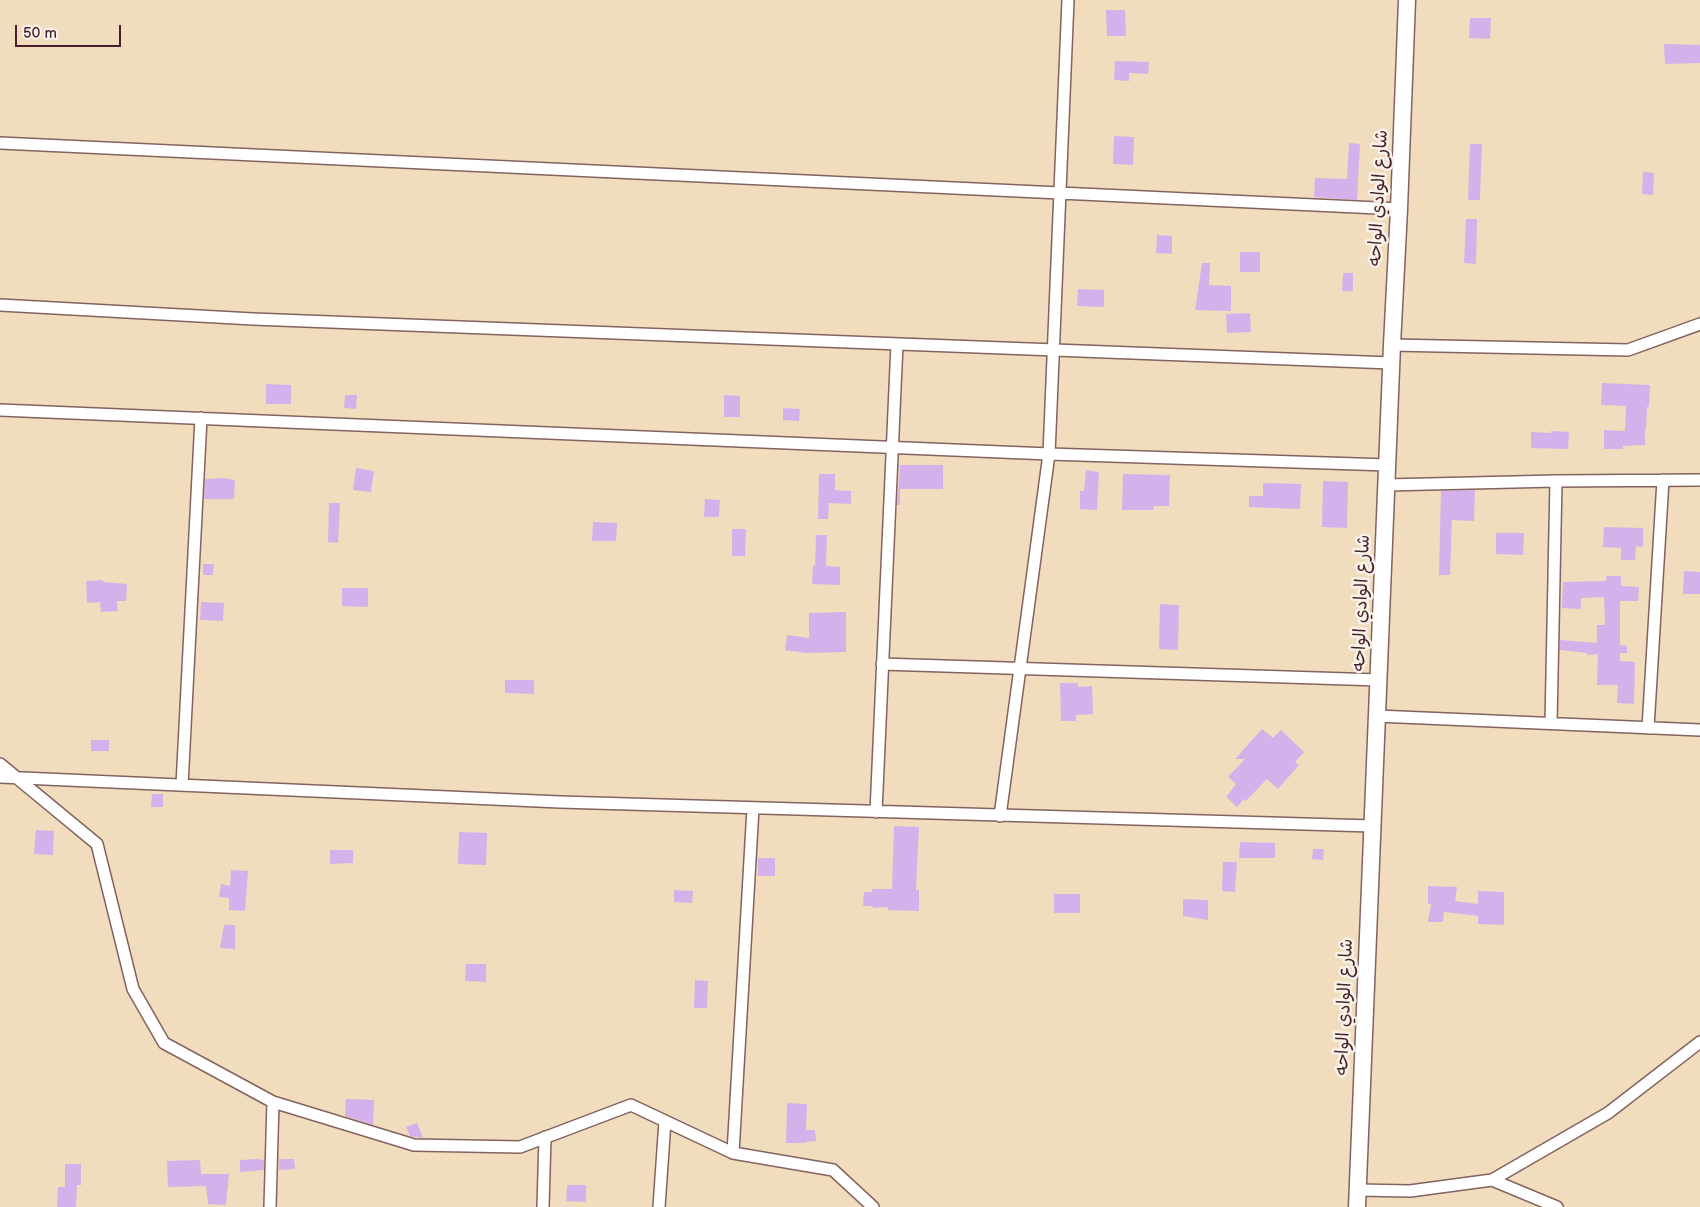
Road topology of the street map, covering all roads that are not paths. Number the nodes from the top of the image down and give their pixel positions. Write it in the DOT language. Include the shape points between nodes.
graph roads {
  1 [pos="1068,0"];
  2 [pos="1407,0"];
  3 [pos="0,143"];
  4 [pos="1060,193"];
  5 [pos="1399,209"];
  6 [pos="0,305"];
  7 [pos="1700,324"];
  8 [pos="897,344"];
  9 [pos="1392,344"];
  10 [pos="1054,350"];
  11 [pos="1391,363"];
  12 [pos="0,410"];
  13 [pos="201,418"];
  14 [pos="892,447"];
  15 [pos="1050,454"];
  16 [pos="1388,465"];
  17 [pos="1663,480"];
  18 [pos="1700,480"];
  19 [pos="1556,481"];
  20 [pos="1386,485"];
  21 [pos="882,664"];
  22 [pos="1020,669"];
  23 [pos="1379,680"];
  24 [pos="1377,716"];
  25 [pos="1551,723"];
  26 [pos="1648,728"];
  27 [pos="1700,730"];
  28 [pos="0,764"];
  29 [pos="0,776"];
  30 [pos="15,778"];
  31 [pos="182,785"];
  32 [pos="753,808"];
  33 [pos="876,812"];
  34 [pos="1000,816"];
  35 [pos="1372,826"];
  36 [pos="1700,1042"];
  37 [pos="273,1102"];
  38 [pos="665,1121"];
  39 [pos="545,1137"];
  40 [pos="733,1153"];
  41 [pos="1492,1180"];
  42 [pos="1358,1190"];
  43 [pos="270,1207"];
  44 [pos="543,1207"];
  45 [pos="659,1207"];
  46 [pos="873,1207"];
  47 [pos="1357,1207"];
  48 [pos="1557,1207"];
  1 -- 4 [label="street"];
  2 -- 5 [label="main road, شارع الوادي الواحه"];
  3 -- 4 [label="street"];
  4 -- 5 [label="street"];
  4 -- 10 [label="street"];
  5 -- 9 [label="main road, شارع الوادي الواحه"];
  6 -- 8 [label="street" via="253,319"];
  7 -- 9 [label="street" via="1628,350"];
  8 -- 10 [label="street"];
  8 -- 14 [label="street"];
  9 -- 11 [label="main road, شارع الوادي الواحه"];
  10 -- 11 [label="street"];
  10 -- 15 [label="street"];
  11 -- 16 [label="main road, شارع الوادي الواحه"];
  12 -- 13 [label="street"];
  13 -- 14 [label="street"];
  13 -- 31 [label="street"];
  14 -- 15 [label="street"];
  14 -- 21 [label="street"];
  15 -- 16 [label="street"];
  15 -- 22 [label="street"];
  16 -- 20 [label="main road, شارع الوادي الواحه"];
  17 -- 18 [label="street"];
  17 -- 19 [label="street"];
  17 -- 26 [label="street"];
  19 -- 20 [label="street"];
  19 -- 25 [label="street"];
  20 -- 23 [label="main road, شارع الوادي الواحه"];
  21 -- 22 [label="street"];
  21 -- 33 [label="street"];
  22 -- 23 [label="street"];
  22 -- 34 [label="street"];
  23 -- 24 [label="main road, شارع الوادي الواحه"];
  24 -- 25 [label="street"];
  24 -- 35 [label="main road, شارع الوادي الواحه"];
  25 -- 26 [label="street"];
  26 -- 27 [label="street"];
  28 -- 30 [label="street"];
  29 -- 30 [label="street"];
  30 -- 31 [label="street"];
  30 -- 37 [label="street" via="97,844 133,989 164,1044"];
  31 -- 32 [label="street"];
  32 -- 33 [label="street"];
  32 -- 40 [label="street"];
  33 -- 34 [label="street"];
  34 -- 35 [label="street"];
  35 -- 42 [label="main road, شارع الوادي الواحه"];
  36 -- 41 [label="street" via="1608,1113"];
  37 -- 39 [label="street" via="414,1145 520,1147"];
  37 -- 43 [label="street"];
  38 -- 39 [label="street" via="631,1105"];
  38 -- 40 [label="street"];
  38 -- 45 [label="street"];
  39 -- 44 [label="street"];
  40 -- 46 [label="street" via="833,1170"];
  41 -- 42 [label="street" via="1410,1191"];
  41 -- 48 [label="street"];
  42 -- 47 [label="main road, شارع الوادي الواحه"];
}
